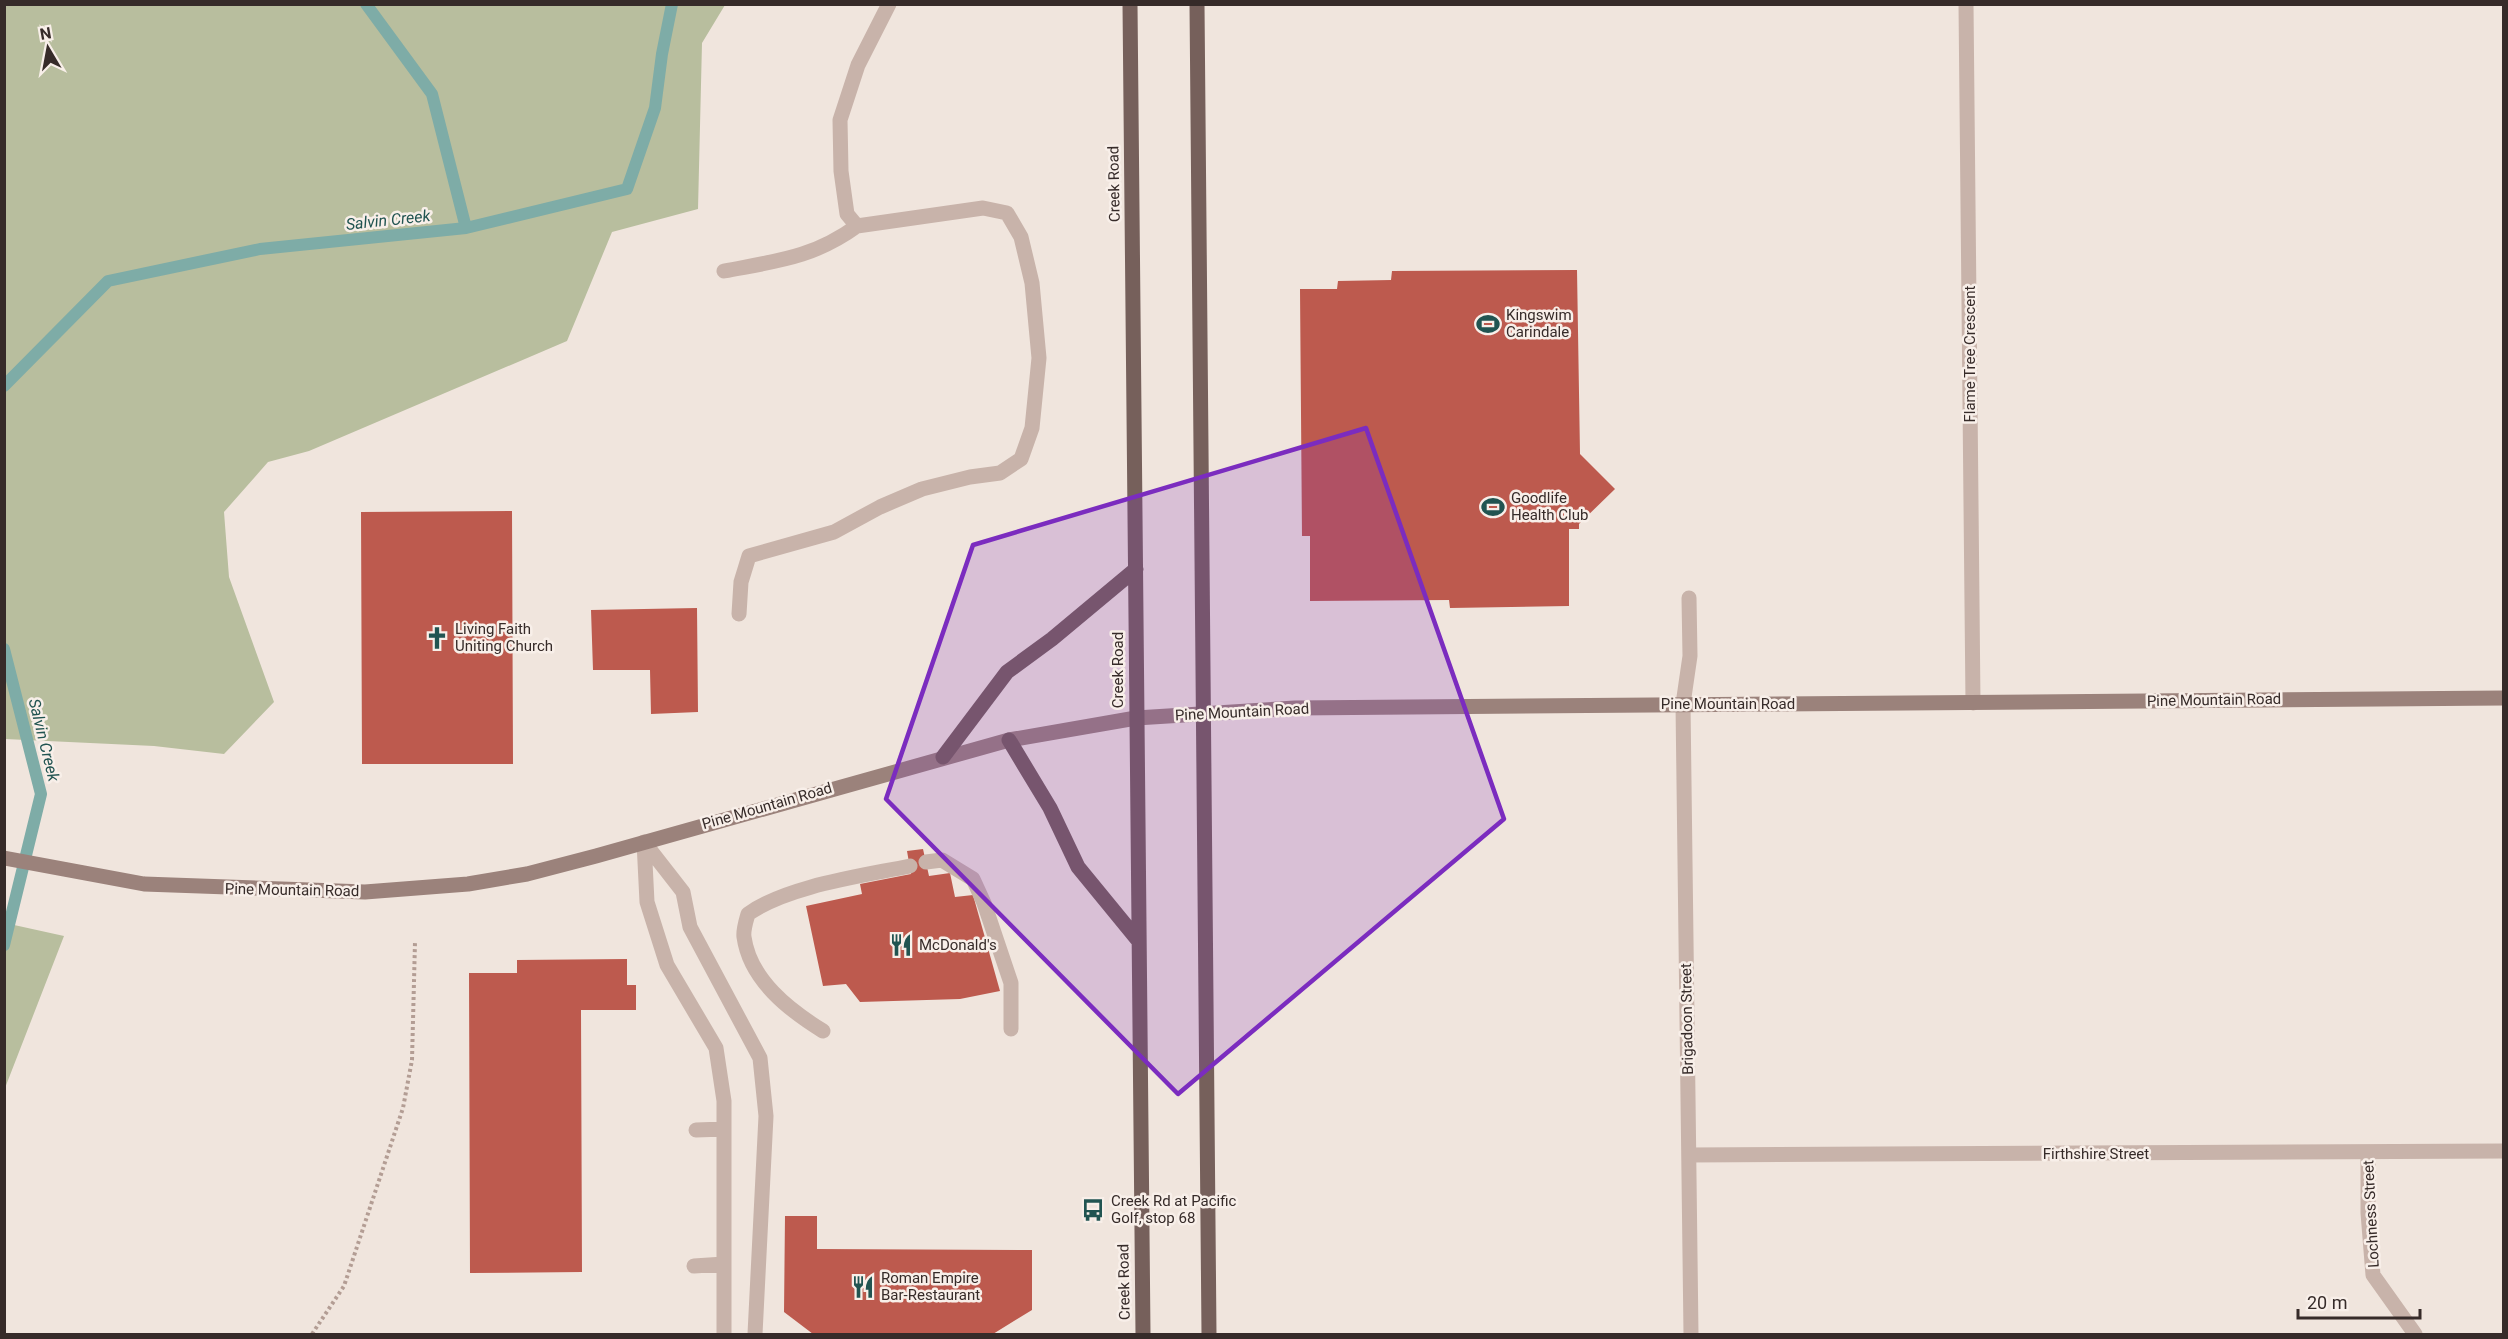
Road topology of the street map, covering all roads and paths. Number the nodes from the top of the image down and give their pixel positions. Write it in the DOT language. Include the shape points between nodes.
graph roads {
  1 [pos="889,4"];
  2 [pos="1130,4"];
  3 [pos="1197,4"];
  4 [pos="1966,4"];
  5 [pos="857,226"];
  6 [pos="724,271"];
  7 [pos="1136,569"];
  8 [pos="1689,598"];
  9 [pos="739,614"];
  10 [pos="2504,698"];
  11 [pos="1973,703"];
  12 [pos="1683,704"];
  13 [pos="1204,713"];
  14 [pos="1136,718"];
  15 [pos="1009,740"];
  16 [pos="943,757"];
  17 [pos="644,842"];
  18 [pos="4,858"];
  19 [pos="926,862"];
  20 [pos="910,866"];
  21 [pos="1137,939"];
  22 [pos="415,942"];
  23 [pos="1011,1029"];
  24 [pos="823,1031"];
  25 [pos="724,1129"];
  26 [pos="696,1130"];
  27 [pos="2504,1151"];
  28 [pos="2368,1153"];
  29 [pos="1689,1155"];
  30 [pos="724,1264"];
  31 [pos="693,1266"];
  32 [pos="312,1335"];
  33 [pos="724,1335"];
  34 [pos="755,1335"];
  35 [pos="1143,1335"];
  36 [pos="1209,1335"];
  37 [pos="1691,1335"];
  38 [pos="2415,1335"];
  1 -- 5 [label="street" via="858,65 840,120 847,214"];
  2 -- 7 [label="main road, Creek Road"];
  3 -- 13 [label="main road"];
  4 -- 11 [label="street, Flame Tree Crescent"];
  5 -- 6 [label="street" via="832,244 808,254"];
  5 -- 9 [label="street" via="983,208 1007,213 1021,237 1032,283 1039,358 1032,428 1021,459 1000,473 922,489 834,532 749,556 741,582"];
  7 -- 14 [label="main road, Creek Road"];
  7 -- 16 [label="main road" via="1006,672"];
  8 -- 12 [label="street, Brigadoon Street" via="1690,656"];
  10 -- 11 [label="main road, Pine Mountain Road"];
  11 -- 12 [label="main road, Pine Mountain Road"];
  12 -- 13 [label="main road, Pine Mountain Road" via="1295,708"];
  12 -- 29 [label="street, Brigadoon Street"];
  13 -- 14 [label="main road, Pine Mountain Road"];
  13 -- 36 [label="main road"];
  14 -- 15 [label="main road, Pine Mountain Road"];
  14 -- 21 [label="main road, Creek Road"];
  15 -- 16 [label="main road, Pine Mountain Road"];
  15 -- 21 [label="main road" via="1050,808 1078,867"];
  16 -- 17 [label="main road, Pine Mountain Road"];
  17 -- 18 [label="main road, Pine Mountain Road" via="527,874 420,889 309,891 144,884"];
  17 -- 25 [label="street" via="647,902 667,965 716,1048"];
  17 -- 34 [label="street" via="683,892 690,927 760,1058 766,1116"];
  19 -- 23 [label="street" via="942,860 973,879 1011,983"];
  20 -- 24 [label="street" via="829,882 760,905 748,914 744,936 754,970 791,1011"];
  21 -- 35 [label="main road, Creek Road"];
  22 -- 32 [label="path" via="412,1059 403,1108 344,1286"];
  25 -- 26 [label="street"];
  25 -- 30 [label="street"];
  27 -- 28 [label="street, Firthshire Street"];
  28 -- 29 [label="street, Firthshire Street"];
  28 -- 38 [label="street, Lochness Street" via="2373,1275"];
  29 -- 37 [label="street, Brigadoon Street"];
  30 -- 31 [label="street"];
  30 -- 33 [label="street"];
}
